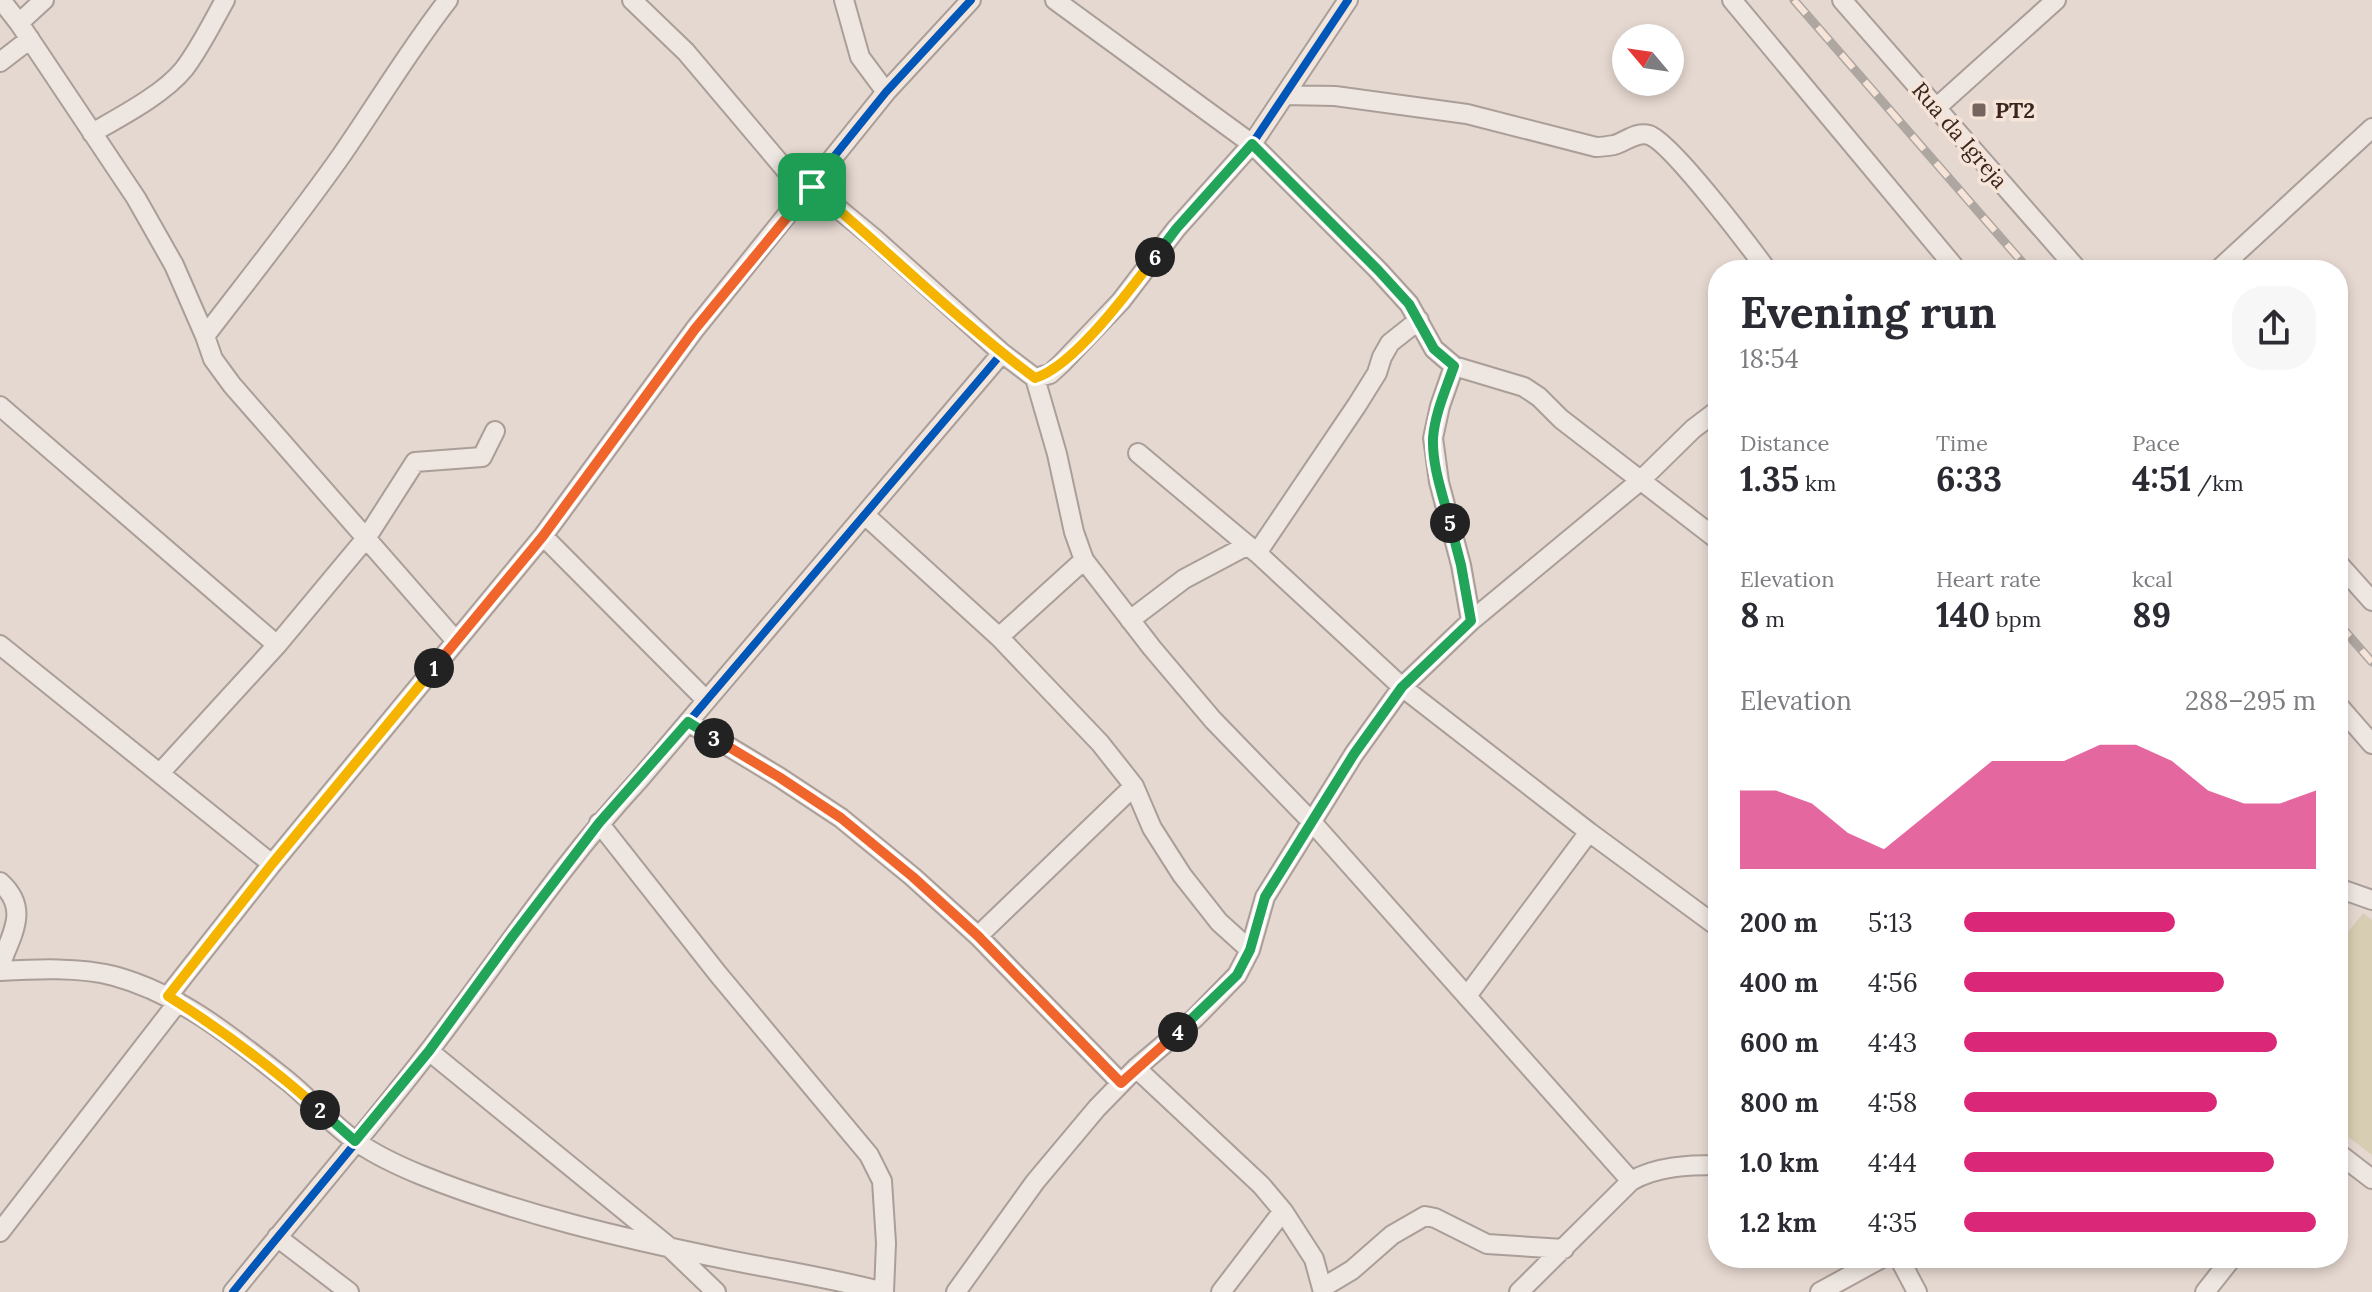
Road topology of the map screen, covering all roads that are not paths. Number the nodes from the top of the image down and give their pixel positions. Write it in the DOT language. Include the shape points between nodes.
graph roads {
  1 [pos="1,0"];
  2 [pos="44,0"];
  3 [pos="225,0"];
  4 [pos="448,0"];
  5 [pos="632,0"];
  6 [pos="844,0"];
  7 [pos="971,0"];
  8 [pos="1055,0"];
  9 [pos="1348,0"];
  10 [pos="1732,0"];
  11 [pos="1842,0"];
  12 [pos="2056,0"];
  13 [pos="19,23"];
  14 [pos="30,39"];
  15 [pos="0,62"];
  16 [pos="886,92"];
  17 [pos="1285,95"];
  18 [pos="1936,108"];
  19 [pos="2372,128"];
  20 [pos="92,133"];
  21 [pos="1252,144"];
  22 [pos="809,190"];
  23 [pos="1759,260"];
  24 [pos="1948,260"];
  25 [pos="2069,260"];
  26 [pos="2229,260"];
  27 [pos="1419,320"];
  28 [pos="205,336"];
  29 [pos="1002,353"];
  30 [pos="1454,366"];
  31 [pos="1035,378"];
  32 [pos="0,406"];
  33 [pos="1708,418"];
  34 [pos="495,431"];
  35 [pos="1138,453"];
  36 [pos="1641,480"];
  37 [pos="865,515"];
  38 [pos="1708,532"];
  39 [pos="543,536"];
  40 [pos="367,537"];
  41 [pos="1253,549"];
  42 [pos="1084,560"];
  43 [pos="2348,574"];
  44 [pos="2372,601"];
  45 [pos="1130,620"];
  46 [pos="1471,621"];
  47 [pos="999,637"];
  48 [pos="456,641"];
  49 [pos="0,645"];
  50 [pos="277,645"];
  51 [pos="1402,687"];
  52 [pos="706,700"];
  53 [pos="2348,716"];
  54 [pos="688,722"];
  55 [pos="2372,744"];
  56 [pos="160,773"];
  57 [pos="1134,786"];
  58 [pos="1311,821"];
  59 [pos="599,823"];
  60 [pos="1589,832"];
  61 [pos="272,864"];
  62 [pos="0,882"];
  63 [pos="2348,892"];
  64 [pos="2372,900"];
  65 [pos="1708,920"];
  66 [pos="978,936"];
  67 [pos="1250,950"];
  68 [pos="0,968"];
  69 [pos="1467,996"];
  70 [pos="173,999"];
  71 [pos="429,1051"];
  72 [pos="1136,1068"];
  73 [pos="1121,1083"];
  74 [pos="355,1141"];
  75 [pos="2348,1161"];
  76 [pos="1708,1165"];
  77 [pos="2372,1179"];
  78 [pos="1631,1181"];
  79 [pos="1283,1211"];
  80 [pos="0,1232"];
  81 [pos="277,1237"];
  82 [pos="668,1246"];
  83 [pos="1564,1249"];
  84 [pos="1864,1268"];
  85 [pos="1904,1268"];
  86 [pos="2224,1268"];
  87 [pos="1322,1290"];
  88 [pos="233,1292"];
  89 [pos="349,1292"];
  90 [pos="716,1292"];
  91 [pos="884,1292"];
  92 [pos="956,1292"];
  93 [pos="1221,1292"];
  94 [pos="1519,1292"];
  95 [pos="1820,1292"];
  96 [pos="1917,1292"];
  97 [pos="2205,1292"];
  1 -- 13 [label="street"];
  2 -- 13 [label="street"];
  3 -- 20 [label="street" via="182,72 141,105"];
  4 -- 28 [label="street" via="320,186"];
  5 -- 22 [label="street" via="686,52"];
  6 -- 16 [label="street" via="860,57"];
  7 -- 16 [label="street"];
  8 -- 21 [label="street"];
  9 -- 17 [label="street"];
  10 -- 24 [label="street"];
  11 -- 18 [label="street, Rua da Igreja"];
  12 -- 18 [label="street"];
  13 -- 14 [label="street"];
  14 -- 15 [label="street"];
  14 -- 20 [label="street"];
  16 -- 22 [label="street"];
  17 -- 21 [label="street"];
  17 -- 23 [label="street" via="1335,96 1467,114 1596,147 1649,135 1666,147"];
  18 -- 25 [label="street, Rua da Igreja"];
  19 -- 26 [label="street"];
  20 -- 28 [label="street" via="174,265"];
  21 -- 27 [label="street" via="1378,270"];
  21 -- 31 [label="street" via="1121,301 1050,374"];
  22 -- 29 [label="street" via="875,239"];
  22 -- 39 [label="street" via="695,329"];
  27 -- 30 [label="street" via="1434,349"];
  27 -- 41 [label="street" via="1390,343 1357,405"];
  28 -- 40 [label="street" via="213,359 232,385"];
  29 -- 31 [label="street"];
  29 -- 37 [label="street"];
  30 -- 36 [label="street" via="1524,387"];
  30 -- 46 [label="street" via="1433,438"];
  31 -- 42 [label="street"];
  32 -- 50 [label="street"];
  33 -- 36 [label="street"];
  34 -- 40 [label="street" via="482,457 415,462"];
  35 -- 41 [label="street"];
  36 -- 38 [label="street"];
  36 -- 46 [label="street"];
  37 -- 47 [label="street"];
  37 -- 52 [label="street"];
  39 -- 48 [label="street"];
  39 -- 52 [label="street"];
  40 -- 48 [label="street"];
  40 -- 50 [label="street"];
  41 -- 45 [label="street" via="1184,579"];
  41 -- 51 [label="street"];
  42 -- 45 [label="street"];
  42 -- 47 [label="street"];
  43 -- 44 [label="street"];
  45 -- 58 [label="street" via="1213,720"];
  46 -- 51 [label="street"];
  47 -- 57 [label="street"];
  48 -- 61 [label="street"];
  49 -- 56 [label="street"];
  50 -- 56 [label="street"];
  51 -- 58 [label="street"];
  51 -- 60 [label="street"];
  52 -- 54 [label="street"];
  53 -- 55 [label="street"];
  54 -- 59 [label="street"];
  54 -- 66 [label="street" via="841,818"];
  56 -- 61 [label="street"];
  57 -- 66 [label="street"];
  57 -- 67 [label="street" via="1152,828 1182,875 1219,922"];
  58 -- 67 [label="street" via="1265,897"];
  58 -- 69 [label="street"];
  59 -- 71 [label="street"];
  59 -- 91 [label="street" via="869,1155 882,1181"];
  60 -- 65 [label="street"];
  60 -- 69 [label="street"];
  61 -- 70 [label="street"];
  62 -- 68 [label="street" via="15,900 18,916"];
  63 -- 64 [label="street"];
  66 -- 73 [label="street"];
  67 -- 72 [label="street" via="1237,975"];
  68 -- 70 [label="street" via="113,976"];
  69 -- 78 [label="street"];
  70 -- 74 [label="street" via="289,1083"];
  70 -- 80 [label="street"];
  71 -- 74 [label="street"];
  71 -- 82 [label="street"];
  72 -- 73 [label="street"];
  72 -- 79 [label="street"];
  73 -- 92 [label="street" via="1035,1182"];
  74 -- 81 [label="street"];
  74 -- 82 [label="street" via="390,1162 478,1196"];
  75 -- 77 [label="street"];
  76 -- 78 [label="street" via="1643,1174"];
  78 -- 83 [label="street"];
  79 -- 87 [label="street" via="1314,1259"];
  79 -- 93 [label="street"];
  81 -- 88 [label="street"];
  81 -- 89 [label="street"];
  82 -- 90 [label="street"];
  82 -- 91 [label="street"];
  83 -- 87 [label="street" via="1487,1244 1425,1216"];
  83 -- 94 [label="street"];
  84 -- 95 [label="street"];
  85 -- 96 [label="street"];
  86 -- 97 [label="street"];
}
